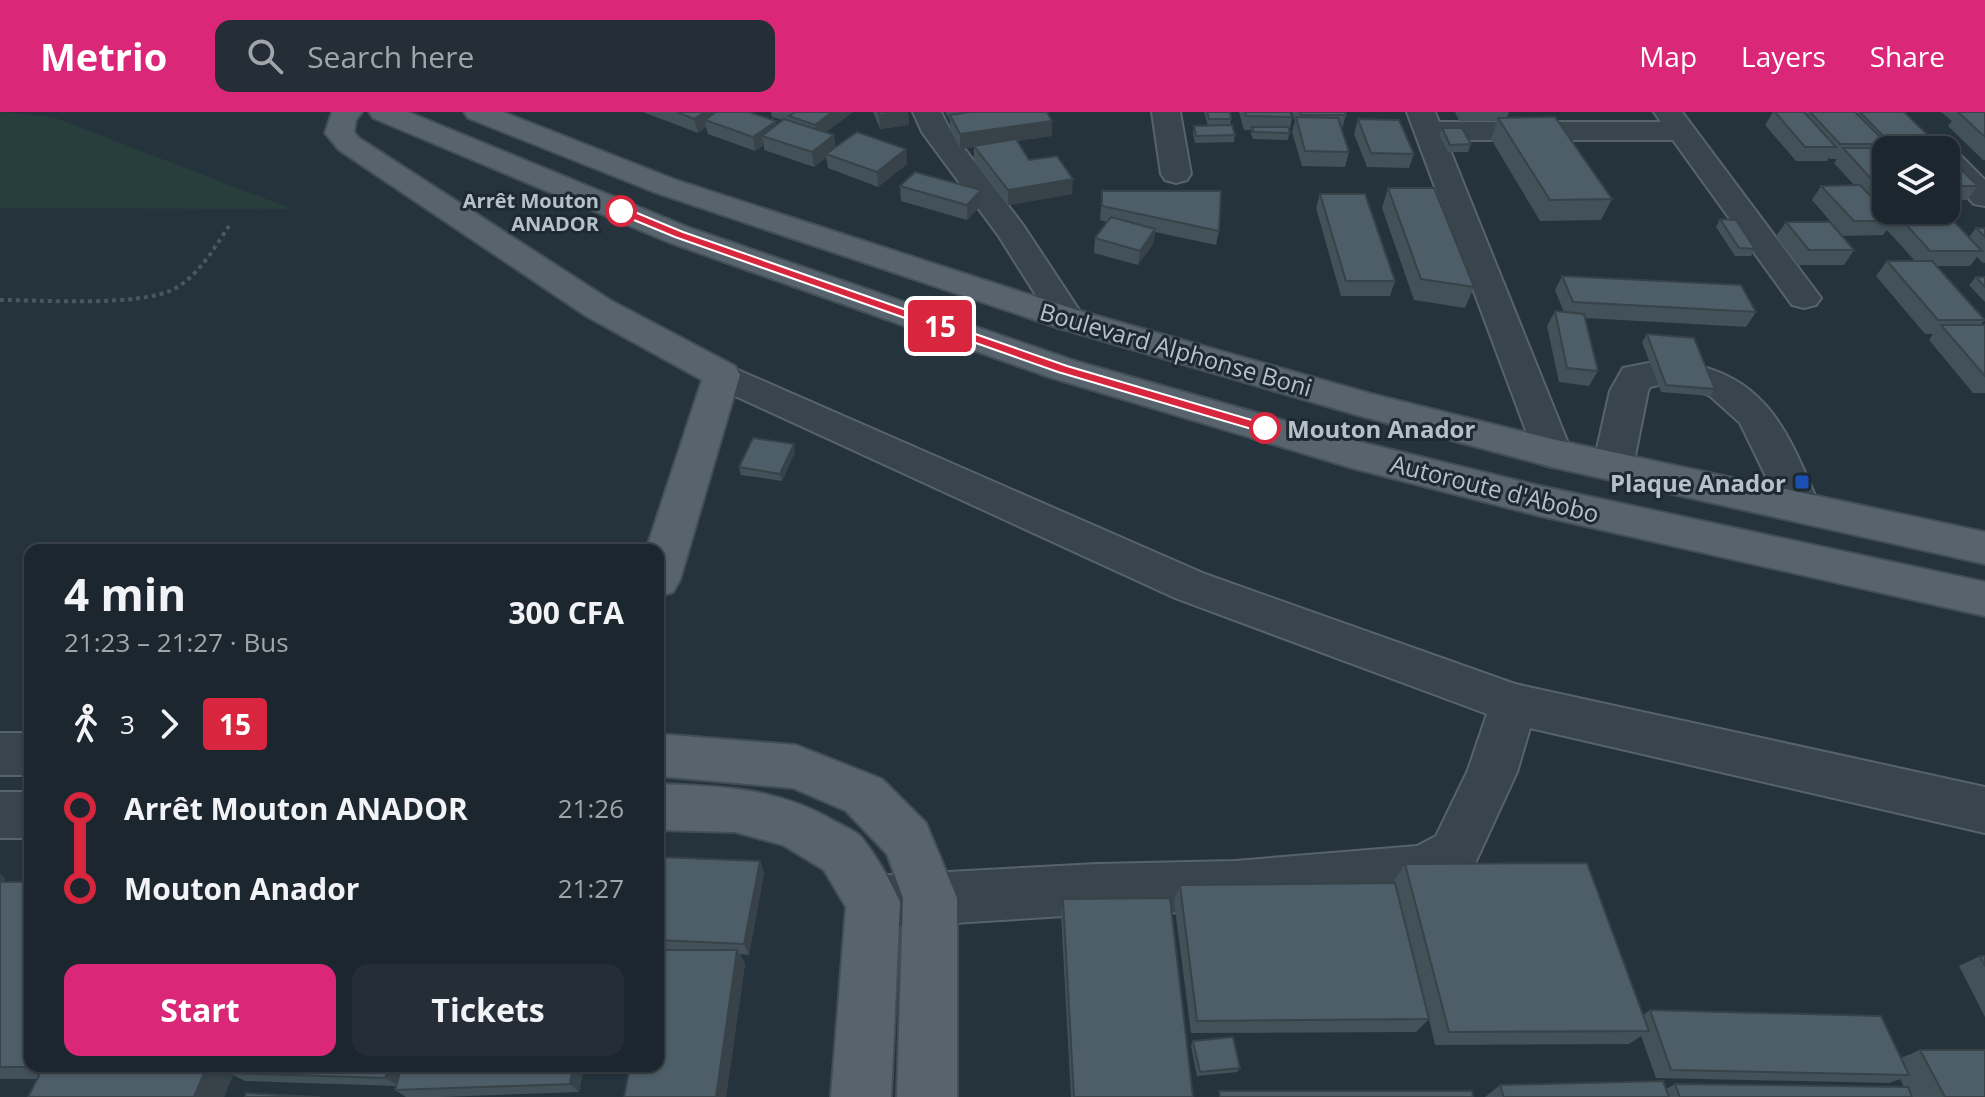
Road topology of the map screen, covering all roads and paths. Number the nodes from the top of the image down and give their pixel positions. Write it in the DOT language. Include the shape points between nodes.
graph roads {
  1 [pos="348,112"];
  2 [pos="383,112"];
  3 [pos="478,112"];
  4 [pos="927,112"];
  5 [pos="1166,112"];
  6 [pos="1424,121"];
  7 [pos="1675,122"];
  8 [pos="1960,171"];
  9 [pos="1176,174"];
  10 [pos="1985,197"];
  11 [pos="231,223"];
  12 [pos="1804,298"];
  13 [pos="0,300"];
  14 [pos="1068,319"];
  15 [pos="1654,374"];
  16 [pos="722,375"];
  17 [pos="1703,379"];
  18 [pos="1552,453"];
  19 [pos="1613,466"];
  20 [pos="1800,507"];
  21 [pos="1985,548"];
  22 [pos="664,561"];
  23 [pos="1985,599"];
  24 [pos="1514,704"];
  25 [pos="0,754"];
  26 [pos="24,754"];
  27 [pos="664,756"];
  28 [pos="664,807"];
  29 [pos="1985,810"];
  30 [pos="0,815"];
  31 [pos="24,815"];
  32 [pos="930,898"];
  33 [pos="873,902"];
  34 [pos="861,1097"];
  35 [pos="927,1097"];
  1 -- 16 [label="main road" via="339,133 349,144 598,308"];
  2 -- 23 [label="main road, Autoroute d'Abobo" via="679,235 1062,369 1352,454"];
  3 -- 14 [label="main road, Boulevard Alphonse Boni" via="665,186"];
  4 -- 14 [label="street"];
  5 -- 9 [label="street"];
  6 -- 7 [label="street"];
  6 -- 18 [label="street"];
  7 -- 12 [label="street"];
  8 -- 10 [label="street"];
  11 -- 13 [label="path" via="194,275 171,292"];
  14 -- 18 [label="main road, Boulevard Alphonse Boni"];
  15 -- 19 [label="street" via="1636,377 1629,391"];
  16 -- 22 [label="main road"];
  16 -- 24 [label="street" via="1190,586"];
  17 -- 20 [label="street" via="1722,385 1758,416"];
  18 -- 19 [label="main road, Boulevard Alphonse Boni"];
  19 -- 20 [label="main road, Boulevard Alphonse Boni"];
  20 -- 21 [label="main road, Boulevard Alphonse Boni"];
  24 -- 29 [label="street"];
  24 -- 32 [label="street" via="1492,772 1454,853 1425,870 1235,886"];
  25 -- 26 [label="street"];
  27 -- 32 [label="main road" via="796,767 864,795 908,840"];
  28 -- 33 [label="main road" via="735,809 796,825 842,853"];
  30 -- 31 [label="street"];
  32 -- 33 [label="street"];
  32 -- 35 [label="main road"];
  33 -- 34 [label="main road"];
}
